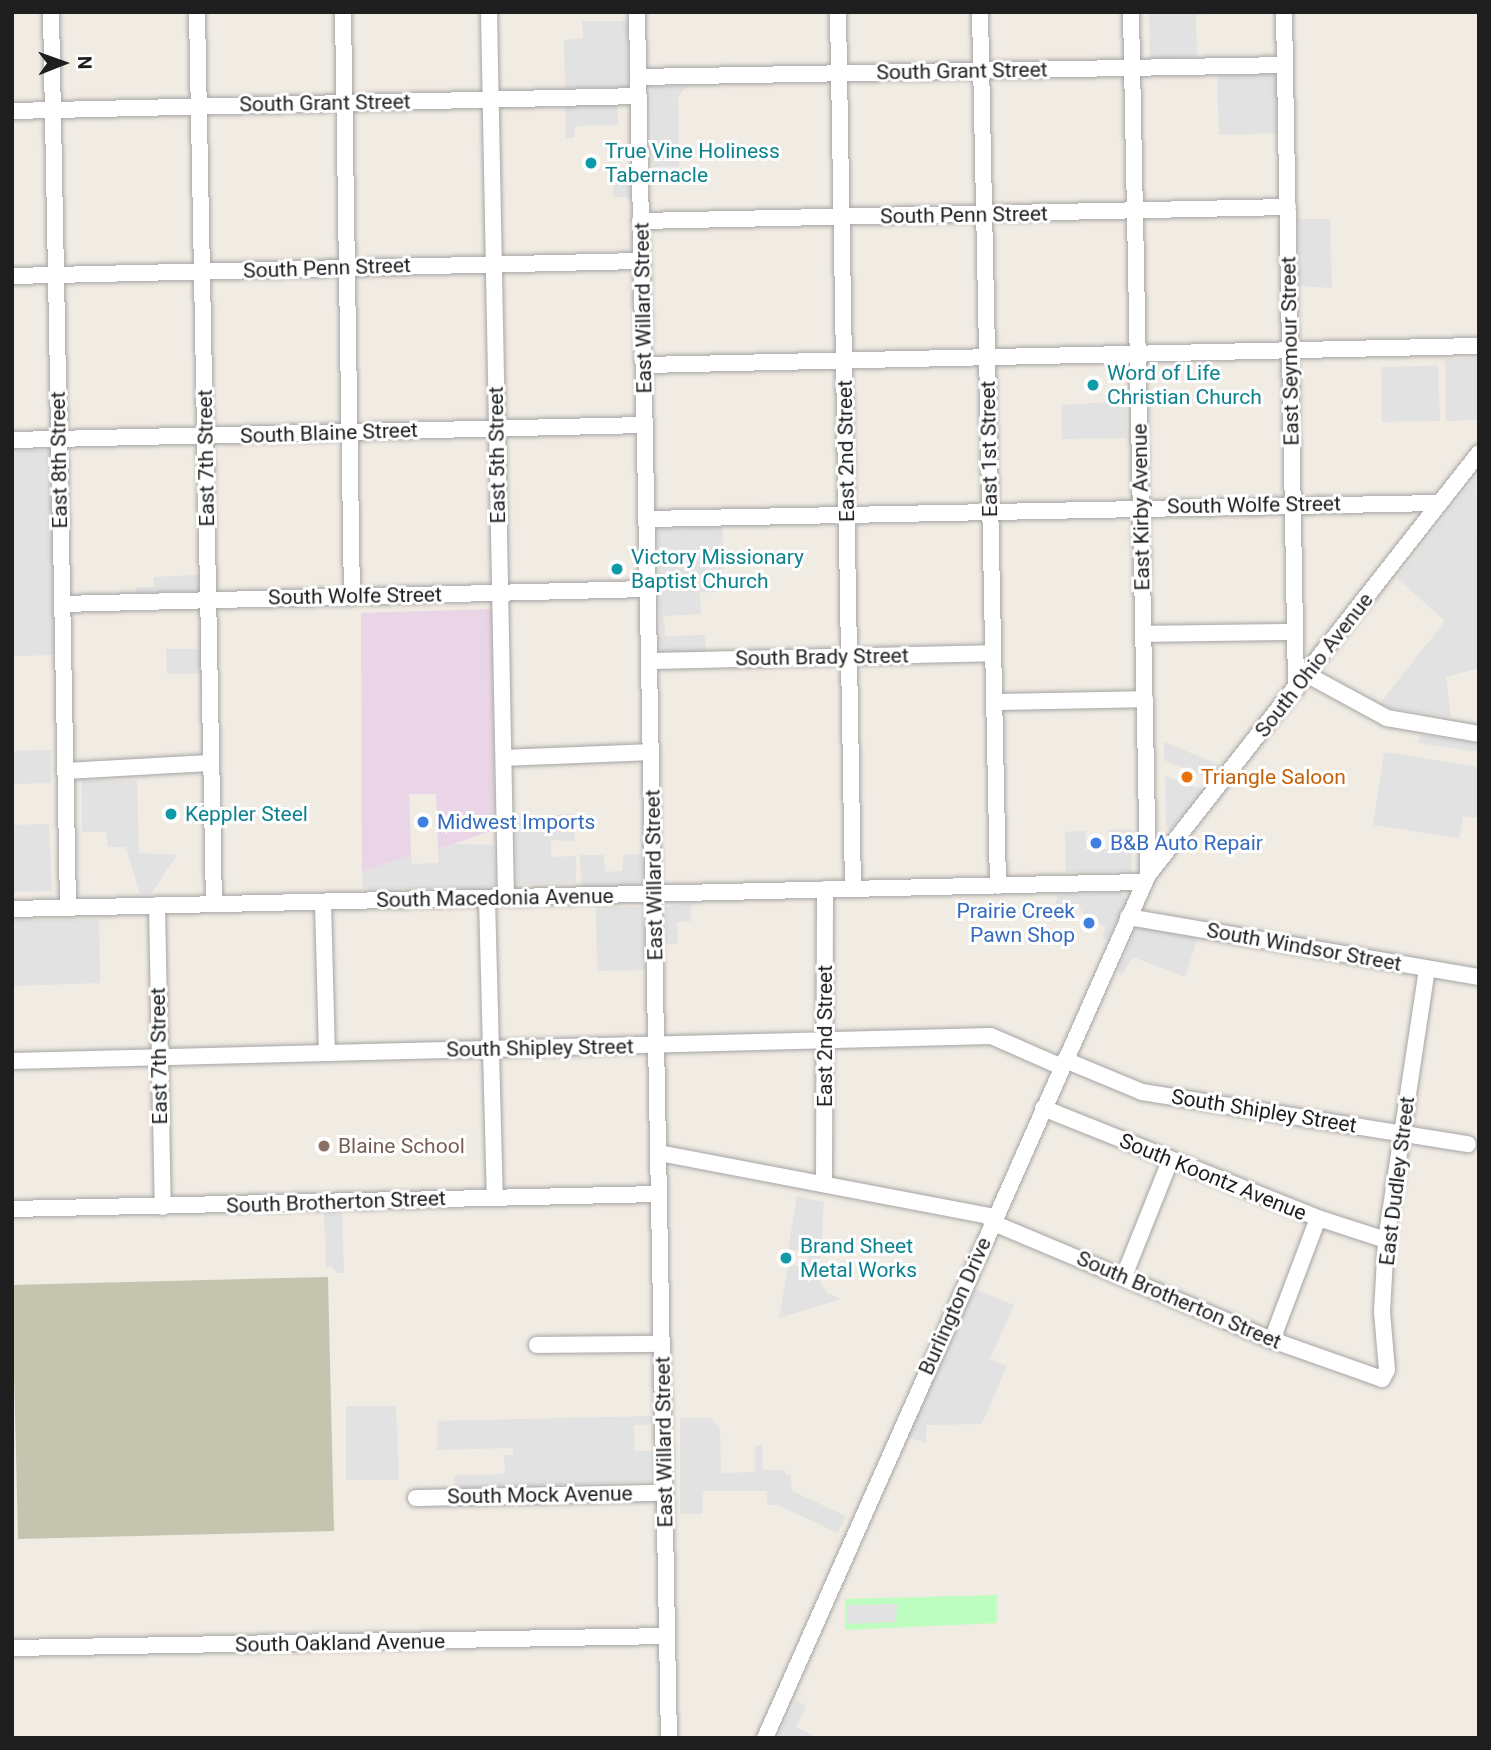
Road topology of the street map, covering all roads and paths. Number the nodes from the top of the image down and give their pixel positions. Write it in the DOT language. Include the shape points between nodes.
graph roads {
  1 [pos="51,12"];
  2 [pos="197,12"];
  3 [pos="343,12"];
  4 [pos="489,12"];
  5 [pos="637,12"];
  6 [pos="838,12"];
  7 [pos="980,12"];
  8 [pos="1131,12"];
  9 [pos="1284,12"];
  10 [pos="1285,65"];
  11 [pos="1132,67"];
  12 [pos="981,70"];
  13 [pos="839,74"];
  14 [pos="638,77"];
  15 [pos="638,96"];
  16 [pos="491,99"];
  17 [pos="345,103"];
  18 [pos="199,107"];
  19 [pos="53,110"];
  20 [pos="12,111"];
  21 [pos="1288,207"];
  22 [pos="1135,211"];
  23 [pos="984,215"];
  24 [pos="842,218"];
  25 [pos="640,221"];
  26 [pos="641,261"];
  27 [pos="494,264"];
  28 [pos="348,267"];
  29 [pos="202,272"];
  30 [pos="56,274"];
  31 [pos="12,276"];
  32 [pos="1479,346"];
  33 [pos="1290,350"];
  34 [pos="1138,353"];
  35 [pos="987,357"];
  36 [pos="844,361"];
  37 [pos="645,365"];
  38 [pos="645,425"];
  39 [pos="496,429"];
  40 [pos="351,432"];
  41 [pos="205,436"];
  42 [pos="59,439"];
  43 [pos="12,440"];
  44 [pos="1479,453"];
  45 [pos="1440,503"];
  46 [pos="1293,505"];
  47 [pos="1141,507"];
  48 [pos="990,510"];
  49 [pos="846,514"];
  50 [pos="647,519"];
  51 [pos="648,590"];
  52 [pos="500,592"];
  53 [pos="352,596"];
  54 [pos="209,600"];
  55 [pos="62,604"];
  56 [pos="1295,632"];
  57 [pos="1143,634"];
  58 [pos="993,653"];
  59 [pos="849,656"];
  60 [pos="650,661"];
  61 [pos="1307,674"];
  62 [pos="1296,689"];
  63 [pos="1144,699"];
  64 [pos="994,702"];
  65 [pos="1479,734"];
  66 [pos="652,752"];
  67 [pos="504,758"];
  68 [pos="210,764"];
  69 [pos="65,771"];
  70 [pos="1147,819"];
  71 [pos="1179,836"];
  72 [pos="1147,879"];
  73 [pos="998,886"];
  74 [pos="825,889"];
  75 [pos="853,889"];
  76 [pos="654,894"];
  77 [pos="506,897"];
  78 [pos="487,898"];
  79 [pos="323,902"];
  80 [pos="214,904"];
  81 [pos="157,905"];
  82 [pos="68,907"];
  83 [pos="12,909"];
  84 [pos="1128,918"];
  85 [pos="1427,969"];
  86 [pos="1479,977"];
  87 [pos="826,1041"];
  88 [pos="657,1045"];
  89 [pos="489,1049"];
  90 [pos="327,1053"];
  91 [pos="159,1058"];
  92 [pos="12,1060"];
  93 [pos="1063,1064"];
  94 [pos="1043,1108"];
  95 [pos="1401,1135"];
  96 [pos="1468,1144"];
  97 [pos="659,1153"];
  98 [pos="1170,1161"];
  99 [pos="824,1184"];
  100 [pos="659,1194"];
  101 [pos="495,1198"];
  102 [pos="163,1207"];
  103 [pos="12,1209"];
  104 [pos="1318,1218"];
  105 [pos="993,1219"];
  106 [pos="1386,1240"];
  107 [pos="1124,1276"];
  108 [pos="1272,1339"];
  109 [pos="663,1344"];
  110 [pos="537,1345"];
  111 [pos="1368,1374"];
  112 [pos="665,1493"];
  113 [pos="416,1498"];
  114 [pos="667,1636"];
  115 [pos="12,1648"];
  116 [pos="669,1738"];
  117 [pos="765,1738"];
  1 -- 19 [label="street, East 8th Street"];
  2 -- 18 [label="street, East 7th Street"];
  3 -- 17 [label="street"];
  4 -- 16 [label="street, East 5th Street"];
  5 -- 14 [label="street, East Willard Street"];
  6 -- 13 [label="street, East 2nd Street"];
  7 -- 12 [label="street, East 1st Street"];
  8 -- 11 [label="street, East Kirby Avenue"];
  9 -- 10 [label="street, East Seymour Street"];
  10 -- 11 [label="street, South Grant Street"];
  10 -- 21 [label="street, East Seymour Street"];
  11 -- 12 [label="street, South Grant Street"];
  11 -- 22 [label="street, East Kirby Avenue"];
  12 -- 13 [label="street, South Grant Street"];
  12 -- 23 [label="street, East 1st Street"];
  13 -- 14 [label="street, South Grant Street"];
  13 -- 24 [label="street, East 2nd Street"];
  14 -- 15 [label="street, East Willard Street"];
  15 -- 16 [label="street, South Grant Street"];
  15 -- 25 [label="street, East Willard Street"];
  16 -- 17 [label="street, South Grant Street"];
  16 -- 27 [label="street, East 5th Street"];
  17 -- 18 [label="street, South Grant Street"];
  17 -- 28 [label="street"];
  18 -- 19 [label="street, South Grant Street"];
  18 -- 29 [label="street, East 7th Street"];
  19 -- 20 [label="street, South Grant Street"];
  19 -- 30 [label="street, East 8th Street"];
  21 -- 22 [label="street, South Penn Street"];
  21 -- 33 [label="street, East Seymour Street"];
  22 -- 23 [label="street, South Penn Street"];
  22 -- 34 [label="street, East Kirby Avenue"];
  23 -- 24 [label="street, South Penn Street"];
  23 -- 35 [label="street, East 1st Street"];
  24 -- 25 [label="street, South Penn Street"];
  24 -- 36 [label="street, East 2nd Street"];
  25 -- 26 [label="street, East Willard Street"];
  26 -- 27 [label="street, South Penn Street"];
  26 -- 37 [label="street, East Willard Street"];
  27 -- 28 [label="street, South Penn Street"];
  27 -- 39 [label="street, East 5th Street"];
  28 -- 29 [label="street, South Penn Street"];
  28 -- 40 [label="street"];
  29 -- 30 [label="street, South Penn Street"];
  29 -- 41 [label="street, East 7th Street"];
  30 -- 31 [label="street, South Penn Street"];
  30 -- 42 [label="street, East 8th Street"];
  32 -- 33 [label="street"];
  33 -- 34 [label="street"];
  33 -- 46 [label="street, East Seymour Street"];
  34 -- 35 [label="street"];
  34 -- 47 [label="street, East Kirby Avenue"];
  35 -- 36 [label="street"];
  35 -- 48 [label="street, East 1st Street"];
  36 -- 37 [label="street"];
  36 -- 49 [label="street, East 2nd Street"];
  37 -- 38 [label="street, East Willard Street"];
  38 -- 39 [label="street, South Blaine Street"];
  38 -- 50 [label="street, East Willard Street"];
  39 -- 40 [label="street, South Blaine Street"];
  39 -- 52 [label="street, East 5th Street"];
  40 -- 41 [label="street, South Blaine Street"];
  40 -- 53 [label="street"];
  41 -- 42 [label="street, South Blaine Street"];
  41 -- 54 [label="street, East 7th Street"];
  42 -- 43 [label="street, South Blaine Street"];
  42 -- 55 [label="street, East 8th Street"];
  44 -- 45 [label="street, South Ohio Avenue"];
  45 -- 46 [label="street, South Wolfe Street"];
  45 -- 61 [label="street, South Ohio Avenue"];
  46 -- 47 [label="street, South Wolfe Street"];
  46 -- 56 [label="street, East Seymour Street"];
  47 -- 48 [label="street, South Wolfe Street"];
  47 -- 57 [label="street, East Kirby Avenue"];
  48 -- 49 [label="street, South Wolfe Street"];
  48 -- 58 [label="street, East 1st Street"];
  49 -- 50 [label="street, South Wolfe Street"];
  49 -- 59 [label="street, East 2nd Street"];
  50 -- 51 [label="street, East Willard Street"];
  51 -- 52 [label="street, South Wolfe Street"];
  51 -- 60 [label="street, East Willard Street"];
  52 -- 53 [label="street, South Wolfe Street"];
  52 -- 67 [label="street, East 5th Street"];
  53 -- 54 [label="street, South Wolfe Street"];
  54 -- 55 [label="street, South Wolfe Street"];
  54 -- 68 [label="street, East 7th Street"];
  55 -- 69 [label="street, East 8th Street"];
  56 -- 57 [label="street"];
  56 -- 62 [label="street, East Seymour Street"];
  57 -- 63 [label="street, East Kirby Avenue"];
  58 -- 59 [label="street, South Brady Street"];
  58 -- 64 [label="street, East 1st Street"];
  59 -- 60 [label="street, South Brady Street"];
  59 -- 75 [label="street, East 2nd Street"];
  60 -- 66 [label="street, East Willard Street"];
  61 -- 62 [label="street, South Ohio Avenue"];
  61 -- 65 [label="street" via="1387,718"];
  62 -- 71 [label="street, South Ohio Avenue"];
  63 -- 64 [label="street"];
  63 -- 70 [label="street, East Kirby Avenue"];
  64 -- 73 [label="street, East 1st Street"];
  66 -- 67 [label="street"];
  66 -- 76 [label="street, East Willard Street"];
  67 -- 77 [label="street, East 5th Street"];
  68 -- 69 [label="street"];
  68 -- 80 [label="street, East 7th Street"];
  69 -- 82 [label="street, East 8th Street"];
  70 -- 71 [label="street" via="1161,838"];
  70 -- 72 [label="street, East Kirby Avenue"];
  71 -- 72 [label="street, South Ohio Avenue"];
  72 -- 73 [label="street, South Macedonia Avenue"];
  72 -- 84 [label="street, Burlington Drive"];
  73 -- 75 [label="street, South Macedonia Avenue"];
  74 -- 75 [label="street, South Macedonia Avenue"];
  74 -- 76 [label="street, South Macedonia Avenue"];
  74 -- 87 [label="street, East 2nd Street"];
  76 -- 77 [label="street, South Macedonia Avenue"];
  76 -- 88 [label="street, East Willard Street"];
  77 -- 78 [label="street, South Macedonia Avenue"];
  78 -- 79 [label="street, South Macedonia Avenue"];
  78 -- 89 [label="street"];
  79 -- 80 [label="street, South Macedonia Avenue"];
  79 -- 90 [label="street"];
  80 -- 81 [label="street, South Macedonia Avenue"];
  81 -- 82 [label="street, South Macedonia Avenue"];
  81 -- 91 [label="street, East 7th Street"];
  82 -- 83 [label="street, South Macedonia Avenue"];
  84 -- 85 [label="street, South Windsor Street"];
  84 -- 93 [label="street, Burlington Drive"];
  85 -- 86 [label="street, South Windsor Street"];
  85 -- 95 [label="street, East Dudley Street"];
  87 -- 88 [label="street, South Shipley Street"];
  87 -- 93 [label="street, South Shipley Street" via="991,1036"];
  87 -- 99 [label="street, East 2nd Street"];
  88 -- 89 [label="street, South Shipley Street"];
  88 -- 97 [label="street, East Willard Street"];
  89 -- 90 [label="street, South Shipley Street"];
  89 -- 101 [label="street"];
  90 -- 91 [label="street, South Shipley Street"];
  91 -- 92 [label="street, South Shipley Street"];
  91 -- 102 [label="street, East 7th Street"];
  93 -- 94 [label="street, Burlington Drive"];
  93 -- 95 [label="street, South Shipley Street" via="1142,1092"];
  94 -- 98 [label="street, South Koontz Avenue"];
  94 -- 105 [label="street, Burlington Drive"];
  95 -- 96 [label="street, South Shipley Street"];
  95 -- 106 [label="street, East Dudley Street"];
  97 -- 99 [label="street, South Brotherton Street"];
  97 -- 100 [label="street, East Willard Street"];
  98 -- 104 [label="street, South Koontz Avenue"];
  98 -- 107 [label="street"];
  99 -- 105 [label="street, South Brotherton Street"];
  100 -- 101 [label="street, South Brotherton Street"];
  100 -- 109 [label="street, East Willard Street"];
  101 -- 102 [label="street, South Brotherton Street"];
  102 -- 103 [label="street, South Brotherton Street"];
  104 -- 106 [label="street, South Koontz Avenue"];
  104 -- 108 [label="street"];
  105 -- 107 [label="street, South Brotherton Street"];
  105 -- 117 [label="street, Burlington Drive"];
  106 -- 111 [label="street, East Dudley Street" via="1382,1312 1387,1370 1382,1379"];
  107 -- 108 [label="street, South Brotherton Street"];
  108 -- 111 [label="street, South Brotherton Street"];
  109 -- 110 [label="street"];
  109 -- 112 [label="street, East Willard Street"];
  112 -- 113 [label="street, South Mock Avenue"];
  112 -- 114 [label="street, East Willard Street"];
  114 -- 115 [label="street, South Oakland Avenue"];
  114 -- 116 [label="street, East Willard Street"];
}
